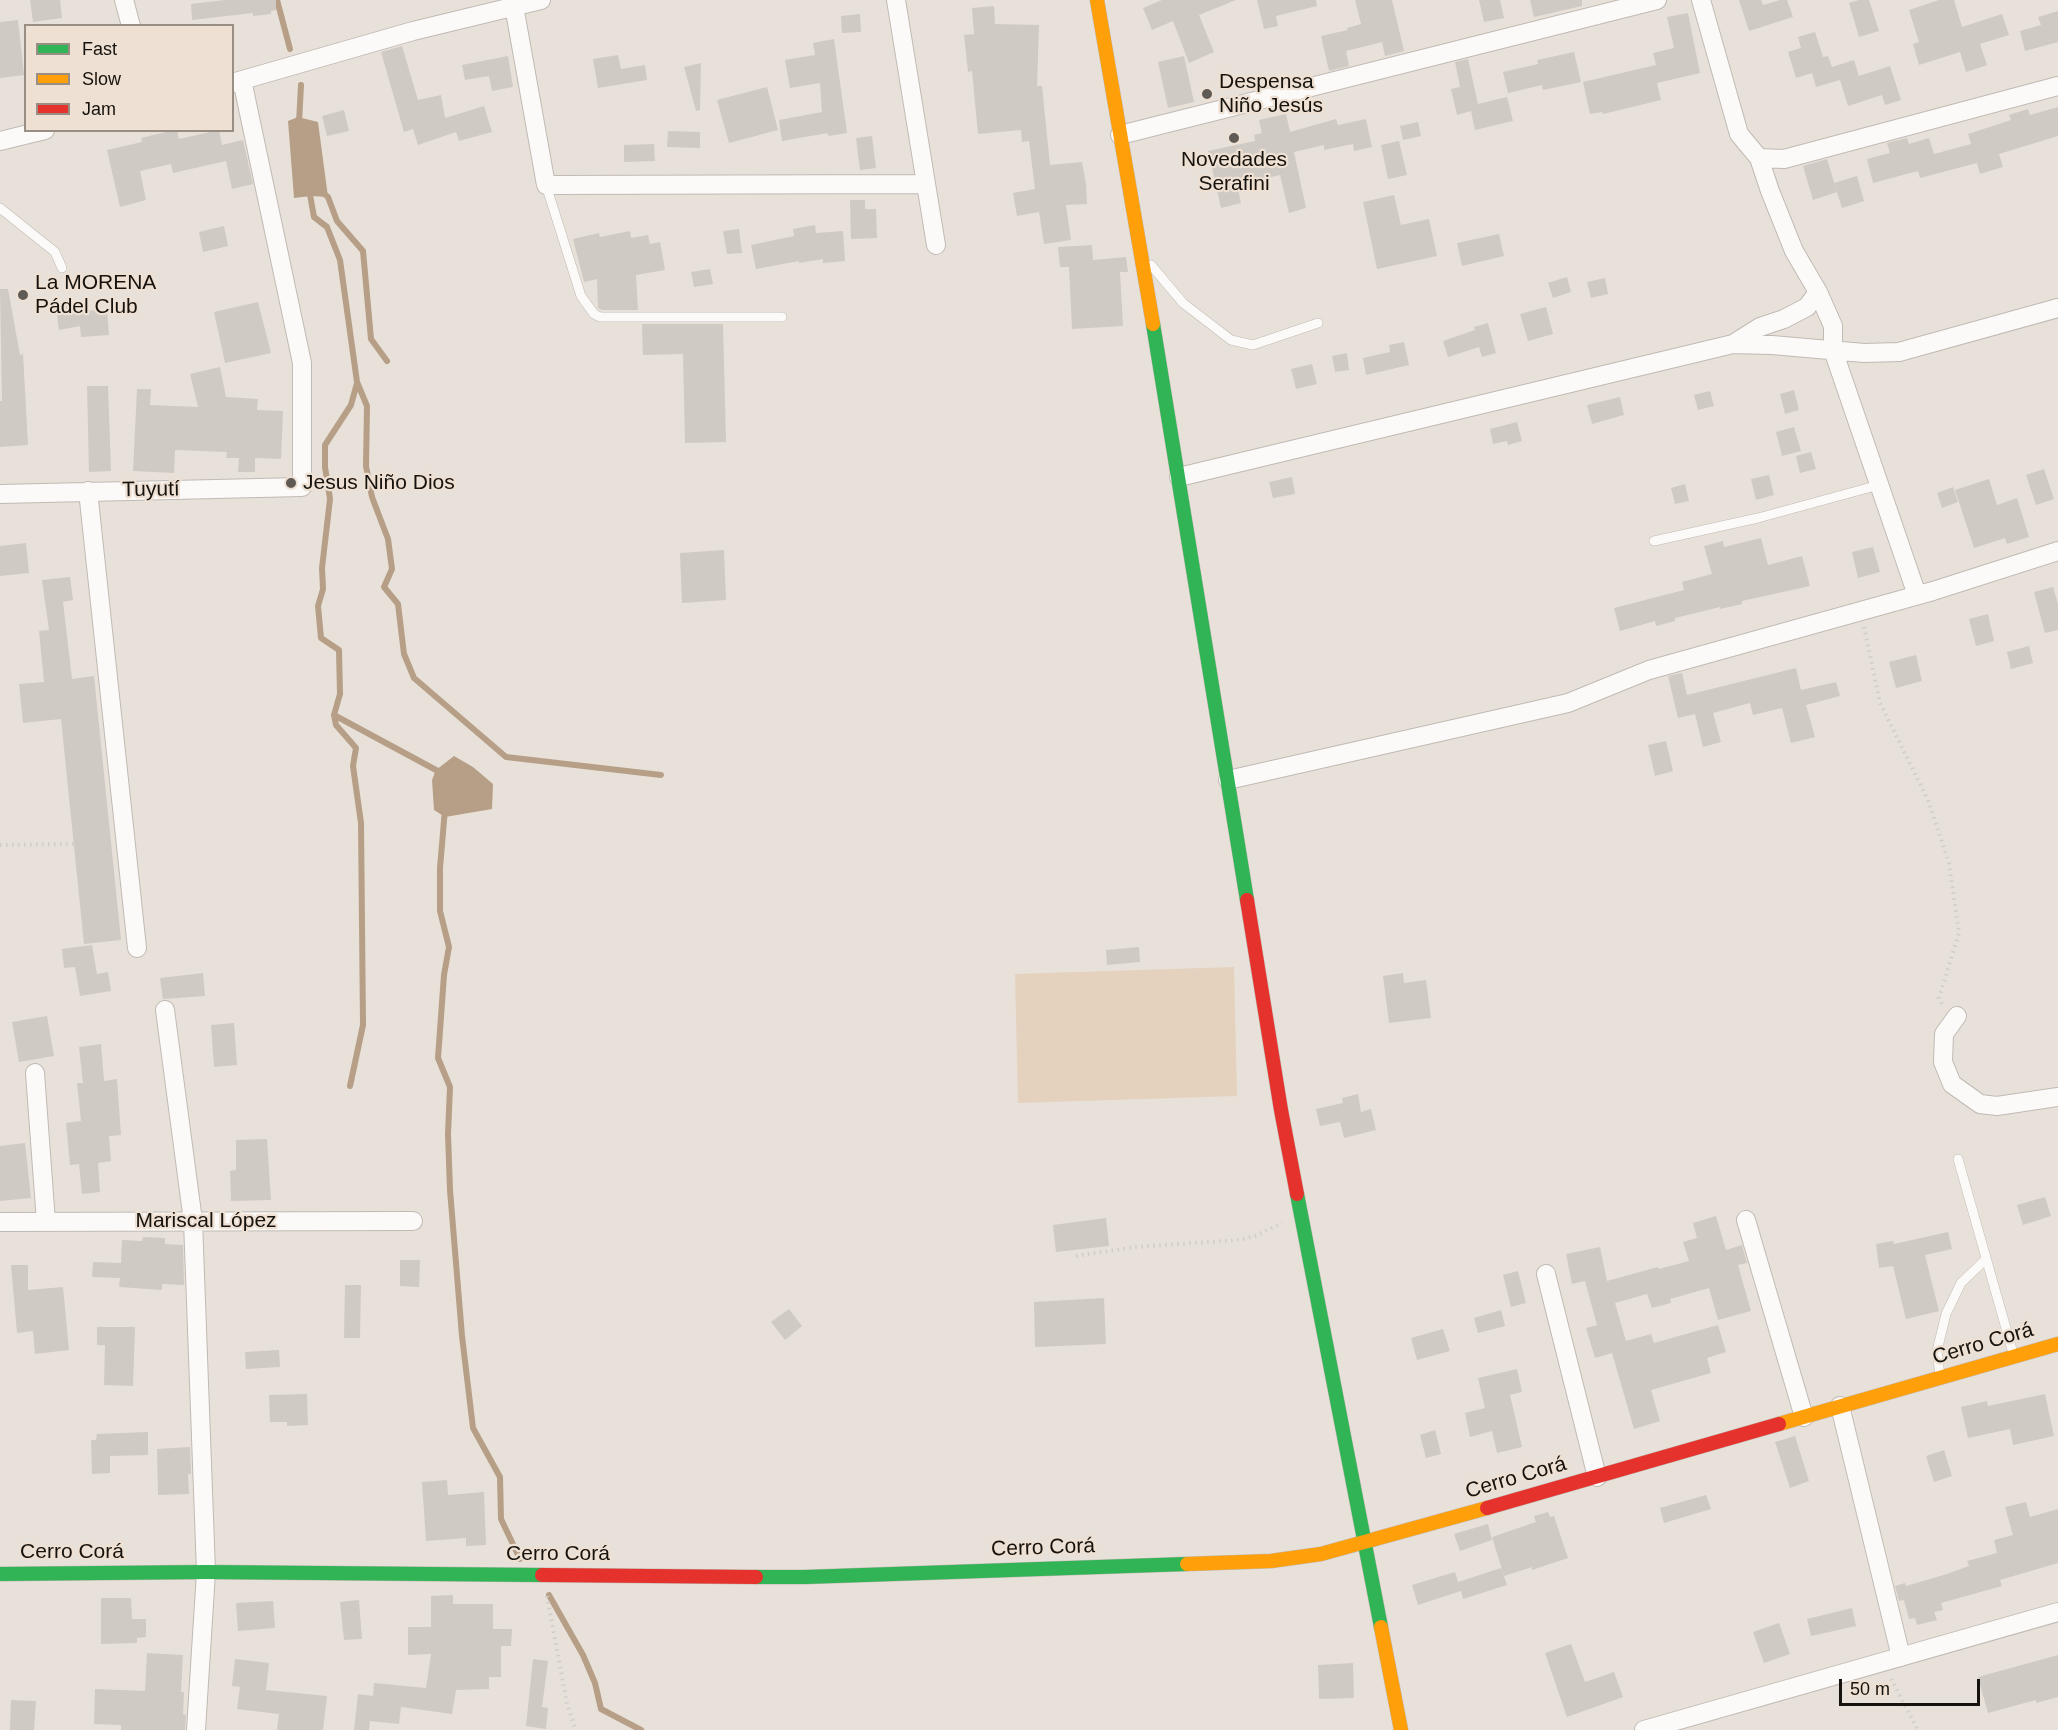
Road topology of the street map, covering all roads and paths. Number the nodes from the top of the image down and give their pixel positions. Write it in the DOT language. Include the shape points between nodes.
graph roads {
  1 [pos="124,0"];
  2 [pos="541,0"];
  3 [pos="896,0"];
  4 [pos="1097,0"];
  5 [pos="1657,0"];
  6 [pos="1701,0"];
  7 [pos="514,6"];
  8 [pos="130,24"];
  9 [pos="237,81"];
  10 [pos="2058,86"];
  11 [pos="37,132"];
  12 [pos="1120,135"];
  13 [pos="0,141"];
  14 [pos="1759,158"];
  15 [pos="926,184"];
  16 [pos="546,185"];
  17 [pos="0,208"];
  18 [pos="936,245"];
  19 [pos="1140,251"];
  20 [pos="62,268"];
  21 [pos="1818,292"];
  22 [pos="2058,308"];
  23 [pos="782,317"];
  24 [pos="1318,322"];
  25 [pos="1733,344"];
  26 [pos="1833,350"];
  27 [pos="1179,477"];
  28 [pos="1879,485"];
  29 [pos="88,491"];
  30 [pos="0,494"];
  31 [pos="1654,541"];
  32 [pos="2058,551"];
  33 [pos="1917,596"];
  34 [pos="1860,611"];
  35 [pos="1228,780"];
  36 [pos="0,844"];
  37 [pos="74,844"];
  38 [pos="137,948"];
  39 [pos="165,1010"];
  40 [pos="1957,1016"];
  41 [pos="34,1073"];
  42 [pos="2058,1098"];
  43 [pos="1958,1160"];
  44 [pos="1301,1213"];
  45 [pos="1746,1220"];
  46 [pos="193,1221"];
  47 [pos="413,1221"];
  48 [pos="0,1222"];
  49 [pos="46,1222"];
  50 [pos="1076,1256"];
  51 [pos="1986,1259"];
  52 [pos="1546,1274"];
  53 [pos="2058,1344"];
  54 [pos="2014,1356"];
  55 [pos="1940,1378"];
  56 [pos="1840,1406"];
  57 [pos="1804,1417"];
  58 [pos="1597,1477"];
  59 [pos="1365,1543"];
  60 [pos="206,1572"];
  61 [pos="0,1574"];
  62 [pos="543,1575"];
  63 [pos="2058,1612"];
  64 [pos="1901,1657"];
  65 [pos="1882,1662"];
  66 [pos="196,1730"];
  67 [pos="576,1730"];
  68 [pos="1401,1730"];
  69 [pos="1644,1730"];
  70 [pos="1918,1730"];
  1 -- 8 [label="street"];
  2 -- 7 [label="street"];
  3 -- 15 [label="street"];
  4 -- 12 [label="street"];
  5 -- 12 [label="street"];
  6 -- 14 [label="street" via="1739,134"];
  7 -- 9 [label="street"];
  7 -- 16 [label="street"];
  9 -- 29 [label="street, Tuyutí" via="302,363 302,487"];
  10 -- 14 [label="street" via="1784,159"];
  11 -- 13 [label="street"];
  12 -- 19 [label="street"];
  14 -- 21 [label="street" via="1794,251"];
  15 -- 16 [label="street"];
  15 -- 18 [label="street"];
  16 -- 23 [label="lane" via="581,296 594,314"];
  17 -- 20 [label="lane" via="55,252"];
  19 -- 24 [label="lane" via="1183,303 1232,340 1253,345"];
  19 -- 27 [label="street"];
  21 -- 25 [label="street" via="1807,307 1760,327"];
  21 -- 26 [label="street" via="1833,326"];
  22 -- 26 [label="street" via="1899,352"];
  25 -- 26 [label="street"];
  25 -- 27 [label="street"];
  26 -- 28 [label="street"];
  27 -- 35 [label="street"];
  28 -- 31 [label="lane"];
  28 -- 33 [label="street"];
  29 -- 30 [label="street, Tuyutí"];
  29 -- 38 [label="street"];
  32 -- 33 [label="street"];
  33 -- 34 [label="street"];
  34 -- 35 [label="street" via="1649,670 1568,703"];
  34 -- 40 [label="path" via="1880,703 1928,800 1948,863 1959,933 1940,998 1945,1012"];
  35 -- 44 [label="street"];
  36 -- 37 [label="path"];
  39 -- 46 [label="street"];
  40 -- 42 [label="street" via="1944,1034 1943,1062 1952,1084 1980,1104 1997,1106"];
  41 -- 49 [label="street"];
  43 -- 51 [label="lane"];
  44 -- 50 [label="path" via="1239,1240 1135,1246"];
  44 -- 59 [label="street"];
  45 -- 57 [label="street"];
  46 -- 47 [label="street, Mariscal López"];
  46 -- 49 [label="street, Mariscal López"];
  46 -- 60 [label="street"];
  48 -- 49 [label="street, Mariscal López"];
  51 -- 54 [label="lane"];
  51 -- 55 [label="lane" via="1961,1283 1946,1314 1937,1350"];
  52 -- 58 [label="street"];
  53 -- 54 [label="street, Cerro Corá"];
  54 -- 55 [label="street, Cerro Corá"];
  55 -- 56 [label="street, Cerro Corá"];
  56 -- 57 [label="street, Cerro Corá"];
  56 -- 64 [label="street"];
  57 -- 58 [label="street, Cerro Corá"];
  58 -- 59 [label="street, Cerro Corá"];
  59 -- 62 [label="street, Cerro Corá" via="1271,1562 805,1577"];
  59 -- 68 [label="street"];
  60 -- 61 [label="street, Cerro Corá"];
  60 -- 62 [label="street, Cerro Corá"];
  60 -- 66 [label="street"];
  62 -- 67 [label="path" via="567,1704"];
  63 -- 64 [label="street"];
  64 -- 65 [label="street"];
  65 -- 69 [label="street"];
  65 -- 70 [label="path"];
}
